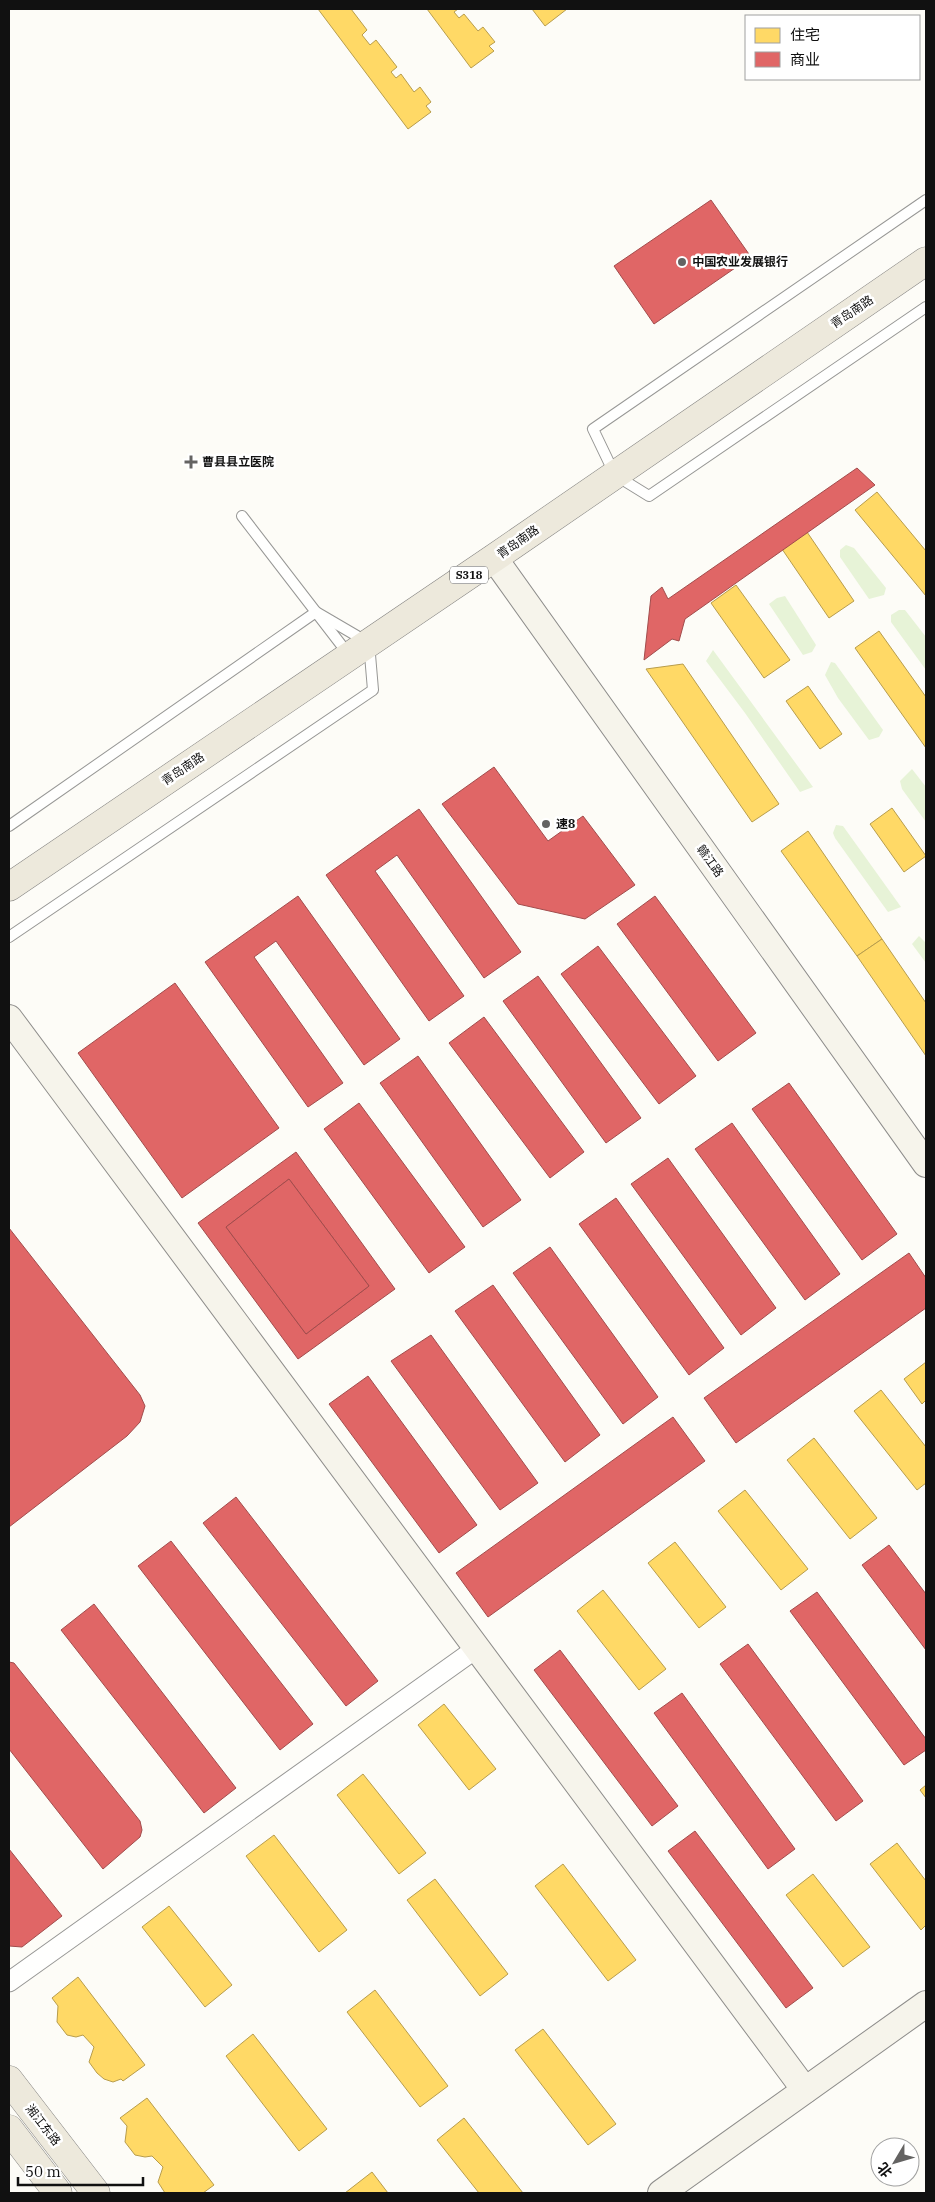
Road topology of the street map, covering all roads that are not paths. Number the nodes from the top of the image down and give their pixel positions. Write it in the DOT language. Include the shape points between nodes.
graph roads {
  1 [pos="926,200"];
  2 [pos="926,261"];
  3 [pos="926,307"];
  4 [pos="615,475"];
  5 [pos="242,516"];
  6 [pos="494,558"];
  7 [pos="316,612"];
  8 [pos="359,649"];
  9 [pos="9,826"];
  10 [pos="9,887"];
  11 [pos="9,937"];
  12 [pos="9,1018"];
  13 [pos="926,1164"];
  14 [pos="477,1648"];
  15 [pos="9,1982"];
  16 [pos="926,2004"];
  17 [pos="9,2080"];
  18 [pos="805,2090"];
  19 [pos="9,2129"];
  20 [pos="58,2193"];
  21 [pos="96,2193"];
  22 [pos="661,2193"];
  1 -- 4 [label="lane" via="594,429"];
  2 -- 4 [label="main road, 青岛南路 / S318"];
  3 -- 4 [label="lane" via="649,496"];
  4 -- 6 [label="main road, 青岛南路 / S318"];
  5 -- 7 [label="lane"];
  6 -- 8 [label="main road, 青岛南路 / S318"];
  6 -- 13 [label="street, 赣江路"];
  7 -- 8 [label="lane"];
  7 -- 8 [label="lane"];
  7 -- 9 [label="lane"];
  8 -- 10 [label="main road, 青岛南路 / S318"];
  8 -- 11 [label="lane" via="373,690"];
  12 -- 14 [label="street"];
  14 -- 15 [label="street"];
  14 -- 18 [label="street"];
  16 -- 18 [label="street"];
  17 -- 21 [label="main road, 湘江东路"];
  18 -- 22 [label="street"];
  19 -- 20 [label="main road"];
}
